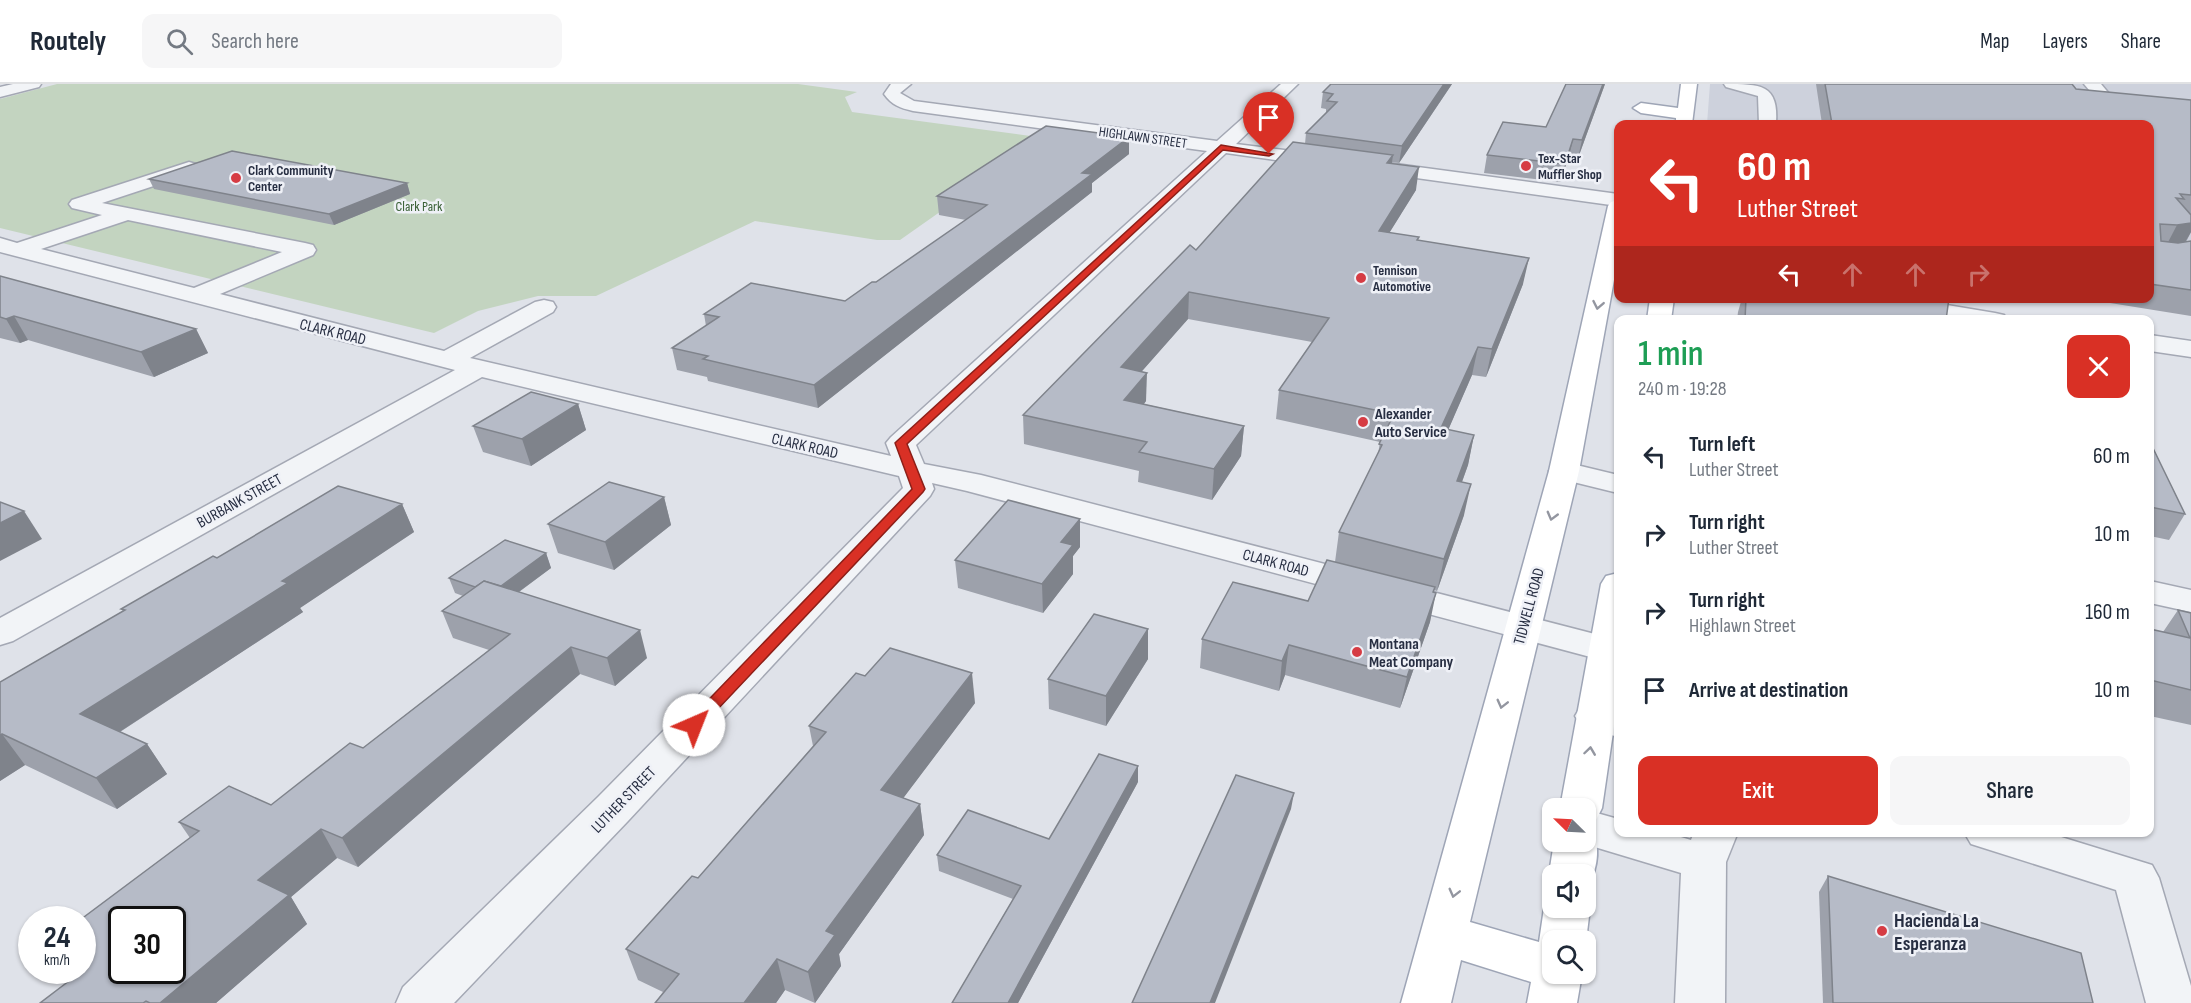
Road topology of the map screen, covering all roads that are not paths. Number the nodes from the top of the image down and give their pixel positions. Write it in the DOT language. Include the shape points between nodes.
graph roads {
  1 [pos="33,84"];
  2 [pos="1290,84"];
  3 [pos="1689,84"];
  4 [pos="1732,84"];
  5 [pos="2092,84"];
  6 [pos="899,86"];
  7 [pos="0,92"];
  8 [pos="1641,108"];
  9 [pos="2191,109"];
  10 [pos="1684,119"];
  11 [pos="1768,120"];
  12 [pos="1221,148"];
  13 [pos="189,168"];
  14 [pos="1614,199"];
  15 [pos="127,214"];
  16 [pos="10,247"];
  17 [pos="1613,262"];
  18 [pos="195,296"];
  19 [pos="1888,303"];
  20 [pos="544,307"];
  21 [pos="1964,315"];
  22 [pos="2154,344"];
  23 [pos="2191,349"];
  24 [pos="447,360"];
  25 [pos="478,368"];
  26 [pos="910,470"];
  27 [pos="1564,471"];
  28 [pos="1614,483"];
  29 [pos="2154,593"];
  30 [pos="2191,601"];
  31 [pos="1614,613"];
  32 [pos="1522,627"];
  33 [pos="0,633"];
  34 [pos="1609,650"];
  35 [pos="1607,719"];
  36 [pos="1584,798"];
  37 [pos="1596,829"];
  38 [pos="1614,832"];
  39 [pos="1648,837"];
  40 [pos="2002,837"];
  41 [pos="1710,847"];
  42 [pos="1444,934"];
  43 [pos="1542,963"];
  44 [pos="1555,984"];
  45 [pos="421,1003"];
  46 [pos="1426,1003"];
  47 [pos="1552,1003"];
  48 [pos="1700,1003"];
  49 [pos="2171,1003"];
  1 -- 7 [label="street"];
  2 -- 12 [label="street, LUTHER STREET"];
  3 -- 10 [label="main road"];
  4 -- 11 [label="street" via="1764,93 1768,99"];
  5 -- 9 [label="street" via="2106,100"];
  6 -- 12 [label="street, HIGHLAWN STREET" via="892,94 913,106"];
  8 -- 10 [label="main road"];
  12 -- 14 [label="street, HIGHLAWN STREET"];
  12 -- 26 [label="street, LUTHER STREET" via="901,443"];
  13 -- 15 [label="street" via="79,204"];
  15 -- 16 [label="street"];
  15 -- 18 [label="street" via="305,250"];
  16 -- 18 [label="street, CLARK ROAD"];
  17 -- 27 [label="main road, TIDWELL ROAD, one-way"];
  18 -- 24 [label="street, CLARK ROAD"];
  19 -- 21 [label="street"];
  20 -- 24 [label="street"];
  22 -- 23 [label="street"];
  24 -- 25 [label="street, CLARK ROAD"];
  25 -- 26 [label="street, CLARK ROAD"];
  25 -- 33 [label="street, BURBANK STREET"];
  26 -- 32 [label="street, CLARK ROAD" via="970,482"];
  26 -- 45 [label="street, LUTHER STREET" via="918,489 613,809"];
  27 -- 28 [label="street"];
  27 -- 32 [label="main road, TIDWELL ROAD, one-way"];
  29 -- 30 [label="street"];
  31 -- 34 [label="main road"];
  32 -- 34 [label="street, CLARK ROAD"];
  32 -- 42 [label="main road, TIDWELL ROAD, one-way"];
  34 -- 35 [label="main road"];
  36 -- 35 [label="main road, one-way"];
  37 -- 38 [label="street"];
  39 -- 41 [label="street"];
  40 -- 49 [label="street" via="2136,878"];
  41 -- 48 [label="street"];
  42 -- 43 [label="main road"];
  42 -- 46 [label="main road, TIDWELL ROAD"];
  44 -- 47 [label="main road"];
}
